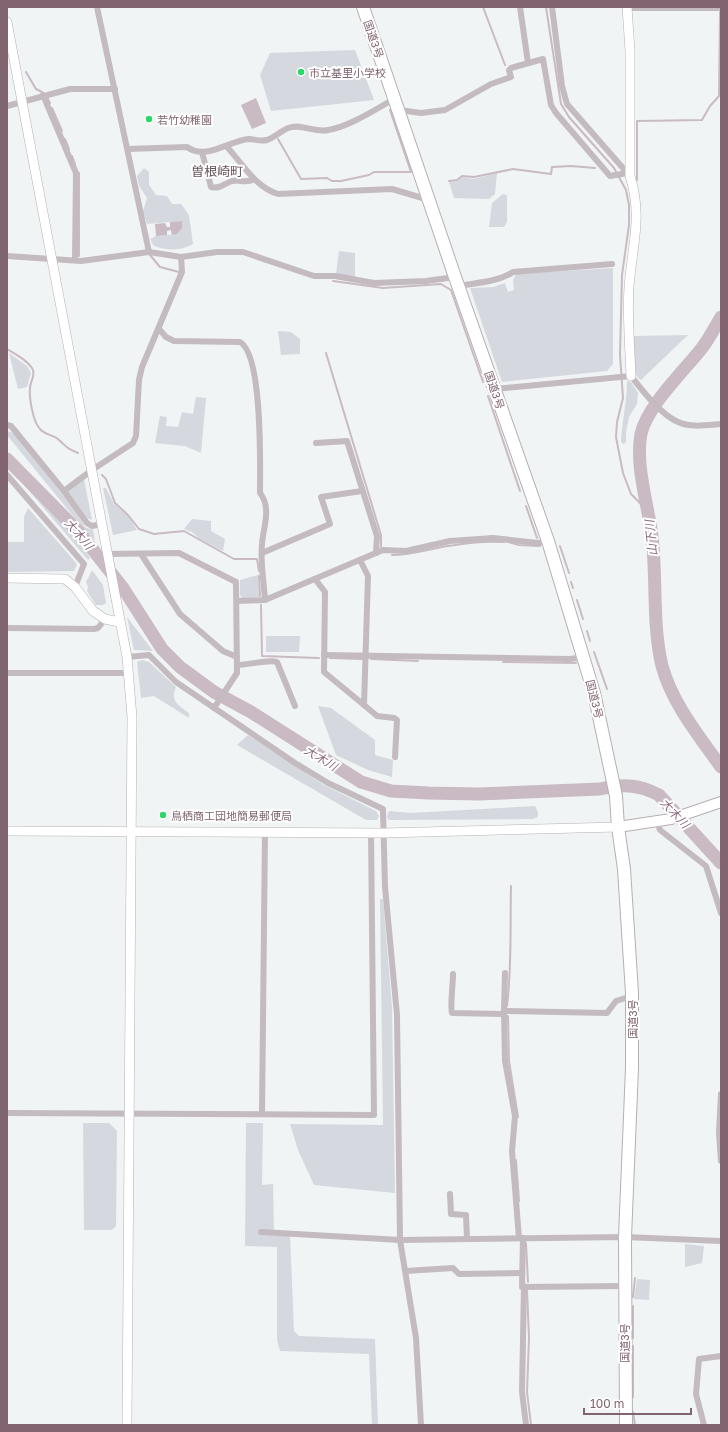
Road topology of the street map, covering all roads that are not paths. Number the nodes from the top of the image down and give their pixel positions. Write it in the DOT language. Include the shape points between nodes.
graph roads {
  1 [pos="97,7"];
  2 [pos="363,7"];
  3 [pos="520,7"];
  4 [pos="552,7"];
  5 [pos="628,8"];
  6 [pos="721,8"];
  7 [pos="7,27"];
  8 [pos="528,63"];
  9 [pos="115,89"];
  10 [pos="43,96"];
  11 [pos="394,98"];
  12 [pos="23,102"];
  13 [pos="7,106"];
  14 [pos="399,110"];
  15 [pos="227,147"];
  16 [pos="128,149"];
  17 [pos="202,152"];
  18 [pos="629,174"];
  19 [pos="254,179"];
  20 [pos="429,200"];
  21 [pos="149,252"];
  22 [pos="7,256"];
  23 [pos="181,256"];
  24 [pos="51,259"];
  25 [pos="75,260"];
  26 [pos="612,264"];
  27 [pos="457,281"];
  28 [pos="159,330"];
  29 [pos="631,376"];
  30 [pos="495,389"];
  31 [pos="721,424"];
  32 [pos="7,425"];
  33 [pos="316,443"];
  34 [pos="92,470"];
  35 [pos="8,478"];
  36 [pos="64,490"];
  37 [pos="362,491"];
  38 [pos="101,524"];
  39 [pos="548,541"];
  40 [pos="262,553"];
  41 [pos="376,553"];
  42 [pos="106,554"];
  43 [pos="141,554"];
  44 [pos="360,560"];
  45 [pos="7,578"];
  46 [pos="315,580"];
  47 [pos="75,587"];
  48 [pos="265,600"];
  49 [pos="237,601"];
  50 [pos="105,619"];
  51 [pos="119,622"];
  52 [pos="7,628"];
  53 [pos="584,654"];
  54 [pos="324,655"];
  55 [pos="366,656"];
  56 [pos="127,657"];
  57 [pos="237,657"];
  58 [pos="237,665"];
  59 [pos="7,673"];
  60 [pos="128,673"];
  61 [pos="364,705"];
  62 [pos="215,706"];
  63 [pos="295,706"];
  64 [pos="395,757"];
  65 [pos="719,804"];
  66 [pos="657,821"];
  67 [pos="618,827"];
  68 [pos="7,830"];
  69 [pos="132,832"];
  70 [pos="265,832"];
  71 [pos="371,833"];
  72 [pos="384,833"];
  73 [pos="721,913"];
  74 [pos="453,974"];
  75 [pos="505,974"];
  76 [pos="632,996"];
  77 [pos="504,1012"];
  78 [pos="721,1094"];
  79 [pos="7,1113"];
  80 [pos="130,1113"];
  81 [pos="262,1114"];
  82 [pos="721,1162"];
  83 [pos="450,1194"];
  84 [pos="261,1232"];
  85 [pos="625,1237"];
  86 [pos="521,1238"];
  87 [pos="467,1239"];
  88 [pos="400,1240"];
  89 [pos="721,1241"];
  90 [pos="406,1271"];
  91 [pos="522,1273"];
  92 [pos="524,1286"];
  93 [pos="624,1286"];
  94 [pos="721,1356"];
  95 [pos="127,1425"];
  96 [pos="421,1425"];
  97 [pos="526,1425"];
  98 [pos="626,1425"];
  99 [pos="704,1425"];
  1 -- 9 [label="street"];
  2 -- 11 [label="highway, 国道3号"];
  3 -- 8 [label="street"];
  4 -- 18 [label="street" via="562,86 567,104"];
  5 -- 6 [label="street"];
  5 -- 18 [label="street"];
  7 -- 12 [label="street"];
  8 -- 14 [label="street" via="511,68 511,77 491,84 445,110 422,113"];
  8 -- 18 [label="street" via="543,59 551,105 610,176"];
  9 -- 10 [label="street" via="70,89"];
  9 -- 16 [label="street"];
  10 -- 12 [label="street"];
  10 -- 25 [label="street" via="76,173"];
  11 -- 14 [label="highway, 国道3号"];
  11 -- 15 [label="street" via="368,114 328,130 296,126 268,140 248,139"];
  12 -- 13 [label="street"];
  12 -- 24 [label="street"];
  14 -- 20 [label="highway, 国道3号"];
  15 -- 17 [label="street"];
  15 -- 19 [label="street"];
  16 -- 17 [label="street" via="187,147"];
  16 -- 21 [label="street"];
  17 -- 19 [label="street" via="211,187 218,188 232,181"];
  18 -- 29 [label="street" via="637,210 629,289"];
  19 -- 20 [label="street" via="268,191 278,194 392,190"];
  20 -- 27 [label="highway, 国道3号"];
  21 -- 23 [label="street"];
  21 -- 25 [label="street"];
  22 -- 24 [label="street"];
  23 -- 27 [label="street" via="243,252 314,276 334,276 374,283"];
  23 -- 28 [label="street" via="182,272"];
  24 -- 25 [label="street"];
  24 -- 34 [label="street"];
  26 -- 27 [label="street" via="512,272 483,282"];
  27 -- 30 [label="highway, 国道3号"];
  28 -- 34 [label="street" via="142,367 139,380 136,436 133,443"];
  28 -- 40 [label="street" via="174,341 240,342 248,349 256,382 260,493 265,502 266,520"];
  29 -- 30 [label="street"];
  29 -- 31 [label="street" via="667,415 678,422 689,425"];
  30 -- 39 [label="highway, 国道3号"];
  32 -- 36 [label="street" via="11,426"];
  33 -- 37 [label="street" via="347,441"];
  34 -- 36 [label="street"];
  34 -- 38 [label="street"];
  35 -- 47 [label="street" via="84,564"];
  36 -- 38 [label="street" via="86,523 92,526"];
  37 -- 40 [label="street" via="321,497 330,524"];
  37 -- 41 [label="street" via="377,536"];
  38 -- 42 [label="street"];
  39 -- 41 [label="street" via="538,543 493,538 450,541 406,551 383,550"];
  39 -- 53 [label="highway, 国道3号"];
  40 -- 48 [label="street"];
  41 -- 44 [label="street"];
  42 -- 43 [label="street"];
  42 -- 51 [label="street"];
  43 -- 49 [label="street" via="179,553 236,582"];
  43 -- 57 [label="street" via="180,614 223,651"];
  44 -- 46 [label="street"];
  44 -- 55 [label="street" via="368,576"];
  45 -- 47 [label="street" via="61,578"];
  46 -- 48 [label="street"];
  46 -- 54 [label="street" via="325,592"];
  47 -- 50 [label="street" via="93,611"];
  48 -- 49 [label="street"];
  49 -- 57 [label="street"];
  50 -- 51 [label="street"];
  50 -- 52 [label="street" via="94,629"];
  51 -- 56 [label="street"];
  53 -- 55 [label="street" via="570,659"];
  53 -- 67 [label="highway, 国道3号" via="616,796"];
  54 -- 55 [label="street"];
  54 -- 61 [label="street" via="323,669 326,675"];
  55 -- 61 [label="street"];
  56 -- 60 [label="street"];
  56 -- 62 [label="street" via="149,655 176,682"];
  57 -- 58 [label="street"];
  58 -- 62 [label="street" via="237,673"];
  58 -- 63 [label="street" via="272,660 277,662"];
  59 -- 60 [label="street"];
  60 -- 69 [label="street" via="132,716"];
  61 -- 64 [label="street" via="377,716 397,720"];
  62 -- 72 [label="street" via="328,783 383,809"];
  65 -- 66 [label="main road"];
  66 -- 67 [label="main road"];
  66 -- 73 [label="street" via="660,830 706,866"];
  67 -- 72 [label="street"];
  67 -- 76 [label="highway, 国道3号" via="624,869"];
  68 -- 69 [label="street"];
  69 -- 70 [label="street"];
  69 -- 80 [label="street"];
  70 -- 71 [label="street"];
  70 -- 81 [label="street"];
  71 -- 72 [label="street"];
  71 -- 81 [label="street" via="374,1115"];
  72 -- 88 [label="street" via="384,887 397,1015"];
  74 -- 77 [label="street" via="450,1008 452,1013"];
  75 -- 77 [label="street"];
  76 -- 77 [label="street" via="616,1001 607,1013"];
  76 -- 85 [label="highway, 国道3号" via="632,1068"];
  77 -- 86 [label="street" via="505,1061 515,1116 512,1151"];
  78 -- 82 [label="street"];
  79 -- 80 [label="street"];
  80 -- 81 [label="street"];
  80 -- 95 [label="street"];
  83 -- 87 [label="street" via="451,1214 466,1215"];
  84 -- 88 [label="street"];
  85 -- 86 [label="street"];
  85 -- 89 [label="street"];
  85 -- 93 [label="highway, 国道3号"];
  86 -- 87 [label="street"];
  86 -- 91 [label="street"];
  87 -- 88 [label="street"];
  88 -- 90 [label="street"];
  90 -- 91 [label="street" via="453,1268 459,1274"];
  90 -- 96 [label="street" via="416,1338"];
  91 -- 92 [label="street" via="522,1287"];
  92 -- 93 [label="street"];
  92 -- 97 [label="street" via="522,1392"];
  93 -- 98 [label="highway, 国道3号"];
  94 -- 99 [label="street" via="699,1359 696,1394"];
}
